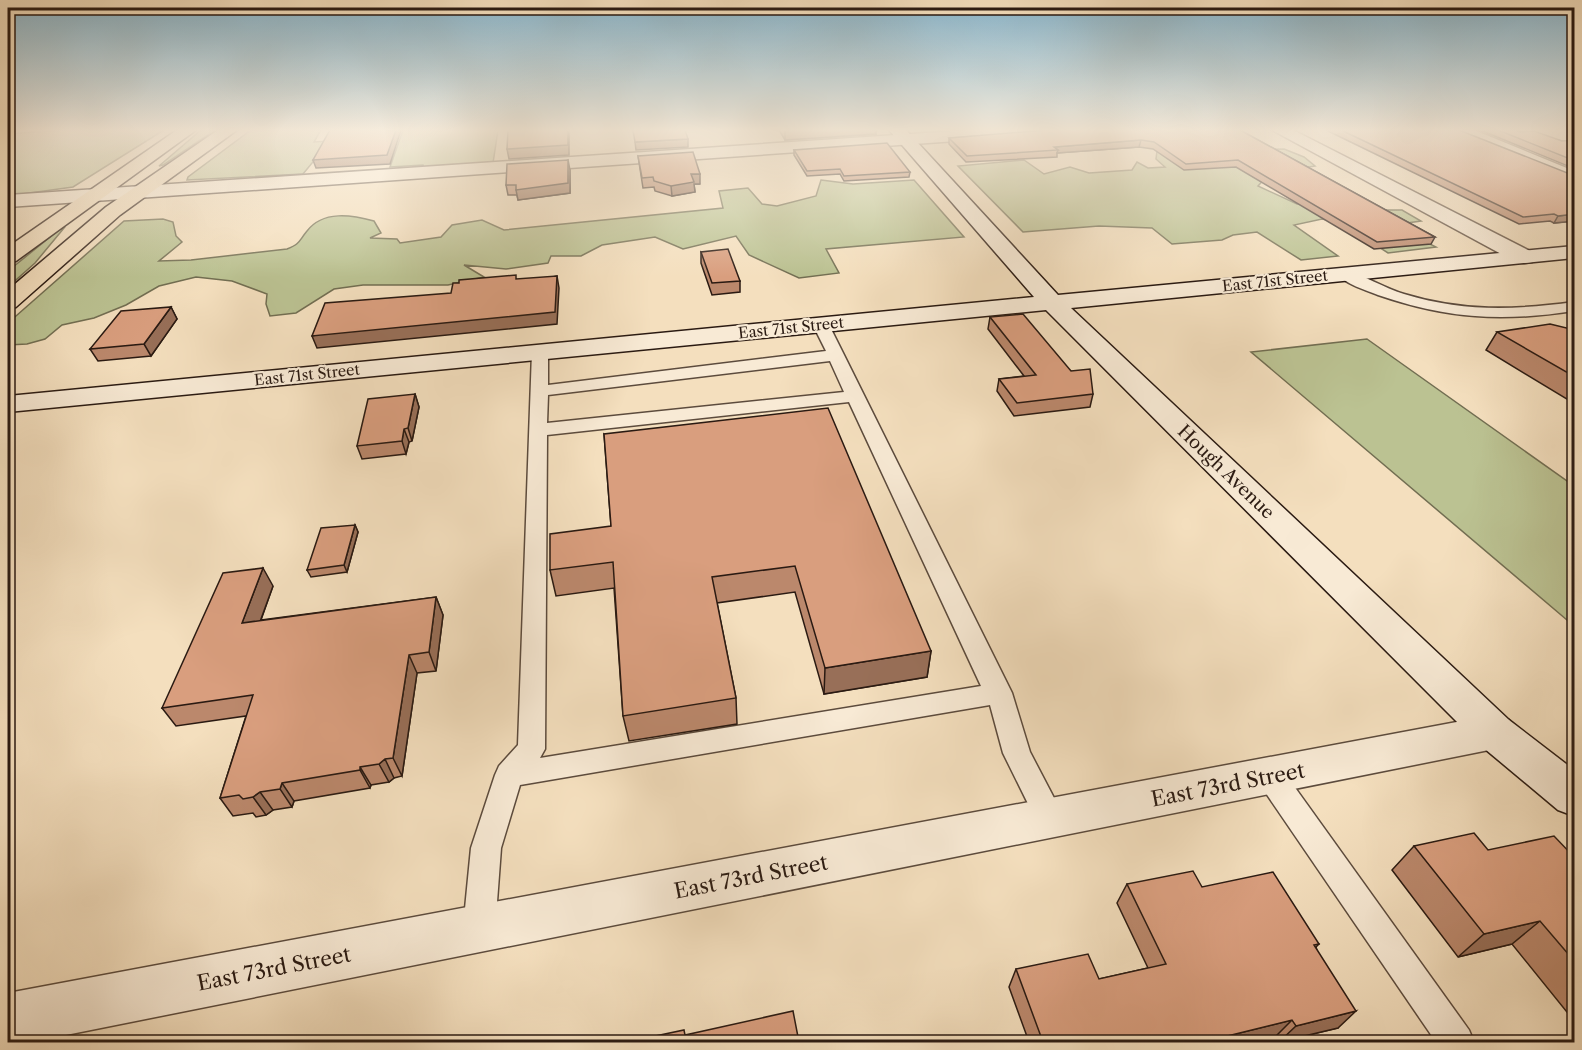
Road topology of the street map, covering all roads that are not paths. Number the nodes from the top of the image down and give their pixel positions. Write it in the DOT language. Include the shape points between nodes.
graph roads {
  1 [pos="115,179"];
  2 [pos="159,179"];
  3 [pos="314,179"];
  4 [pos="941,179"];
  5 [pos="1374,179"];
  6 [pos="140,192"];
  7 [pos="91,195"];
  8 [pos="8,201"];
  9 [pos="1575,252"];
  10 [pos="8,256"];
  11 [pos="1524,257"];
  12 [pos="1344,274"];
  13 [pos="8,302"];
  14 [pos="1052,303"];
  15 [pos="1575,307"];
  16 [pos="821,325"];
  17 [pos="540,352"];
  18 [pos="836,355"];
  19 [pos="539,391"];
  20 [pos="855,396"];
  21 [pos="8,404"];
  22 [pos="538,430"];
  23 [pos="999,693"];
  24 [pos="1494,732"];
  25 [pos="509,775"];
  26 [pos="1271,777"];
  27 [pos="1575,796"];
  28 [pos="1050,819"];
  29 [pos="479,929"];
  30 [pos="8,1020"];
  31 [pos="1457,1042"];
  1 -- 7 [label="main road"];
  2 -- 6 [label="main road"];
  3 -- 6 [label="street"];
  4 -- 14 [label="street, Hough Avenue"];
  5 -- 11 [label="street"];
  6 -- 7 [label="street"];
  6 -- 13 [label="main road" via="86,232"];
  7 -- 8 [label="street"];
  7 -- 10 [label="main road"];
  9 -- 11 [label="street, East 71st Street"];
  11 -- 12 [label="street, East 71st Street"];
  12 -- 14 [label="street, East 71st Street"];
  12 -- 15 [label="lane" via="1379,291 1477,313"];
  14 -- 16 [label="street, East 71st Street"];
  14 -- 24 [label="street, Hough Avenue"];
  16 -- 17 [label="street, East 71st Street"];
  16 -- 18 [label="lane"];
  17 -- 19 [label="lane"];
  17 -- 21 [label="street, East 71st Street"];
  18 -- 19 [label="lane"];
  18 -- 20 [label="lane"];
  19 -- 22 [label="lane"];
  20 -- 22 [label="lane"];
  20 -- 23 [label="lane"];
  22 -- 25 [label="lane" via="531,749"];
  23 -- 25 [label="lane"];
  23 -- 28 [label="lane" via="1017,753"];
  24 -- 26 [label="street, East 73rd Street"];
  24 -- 27 [label="street, Hough Avenue"];
  25 -- 29 [label="lane" via="486,848"];
  26 -- 28 [label="street, East 73rd Street"];
  26 -- 31 [label="lane"];
  28 -- 29 [label="street, East 73rd Street"];
  29 -- 30 [label="street, East 73rd Street"];
}
